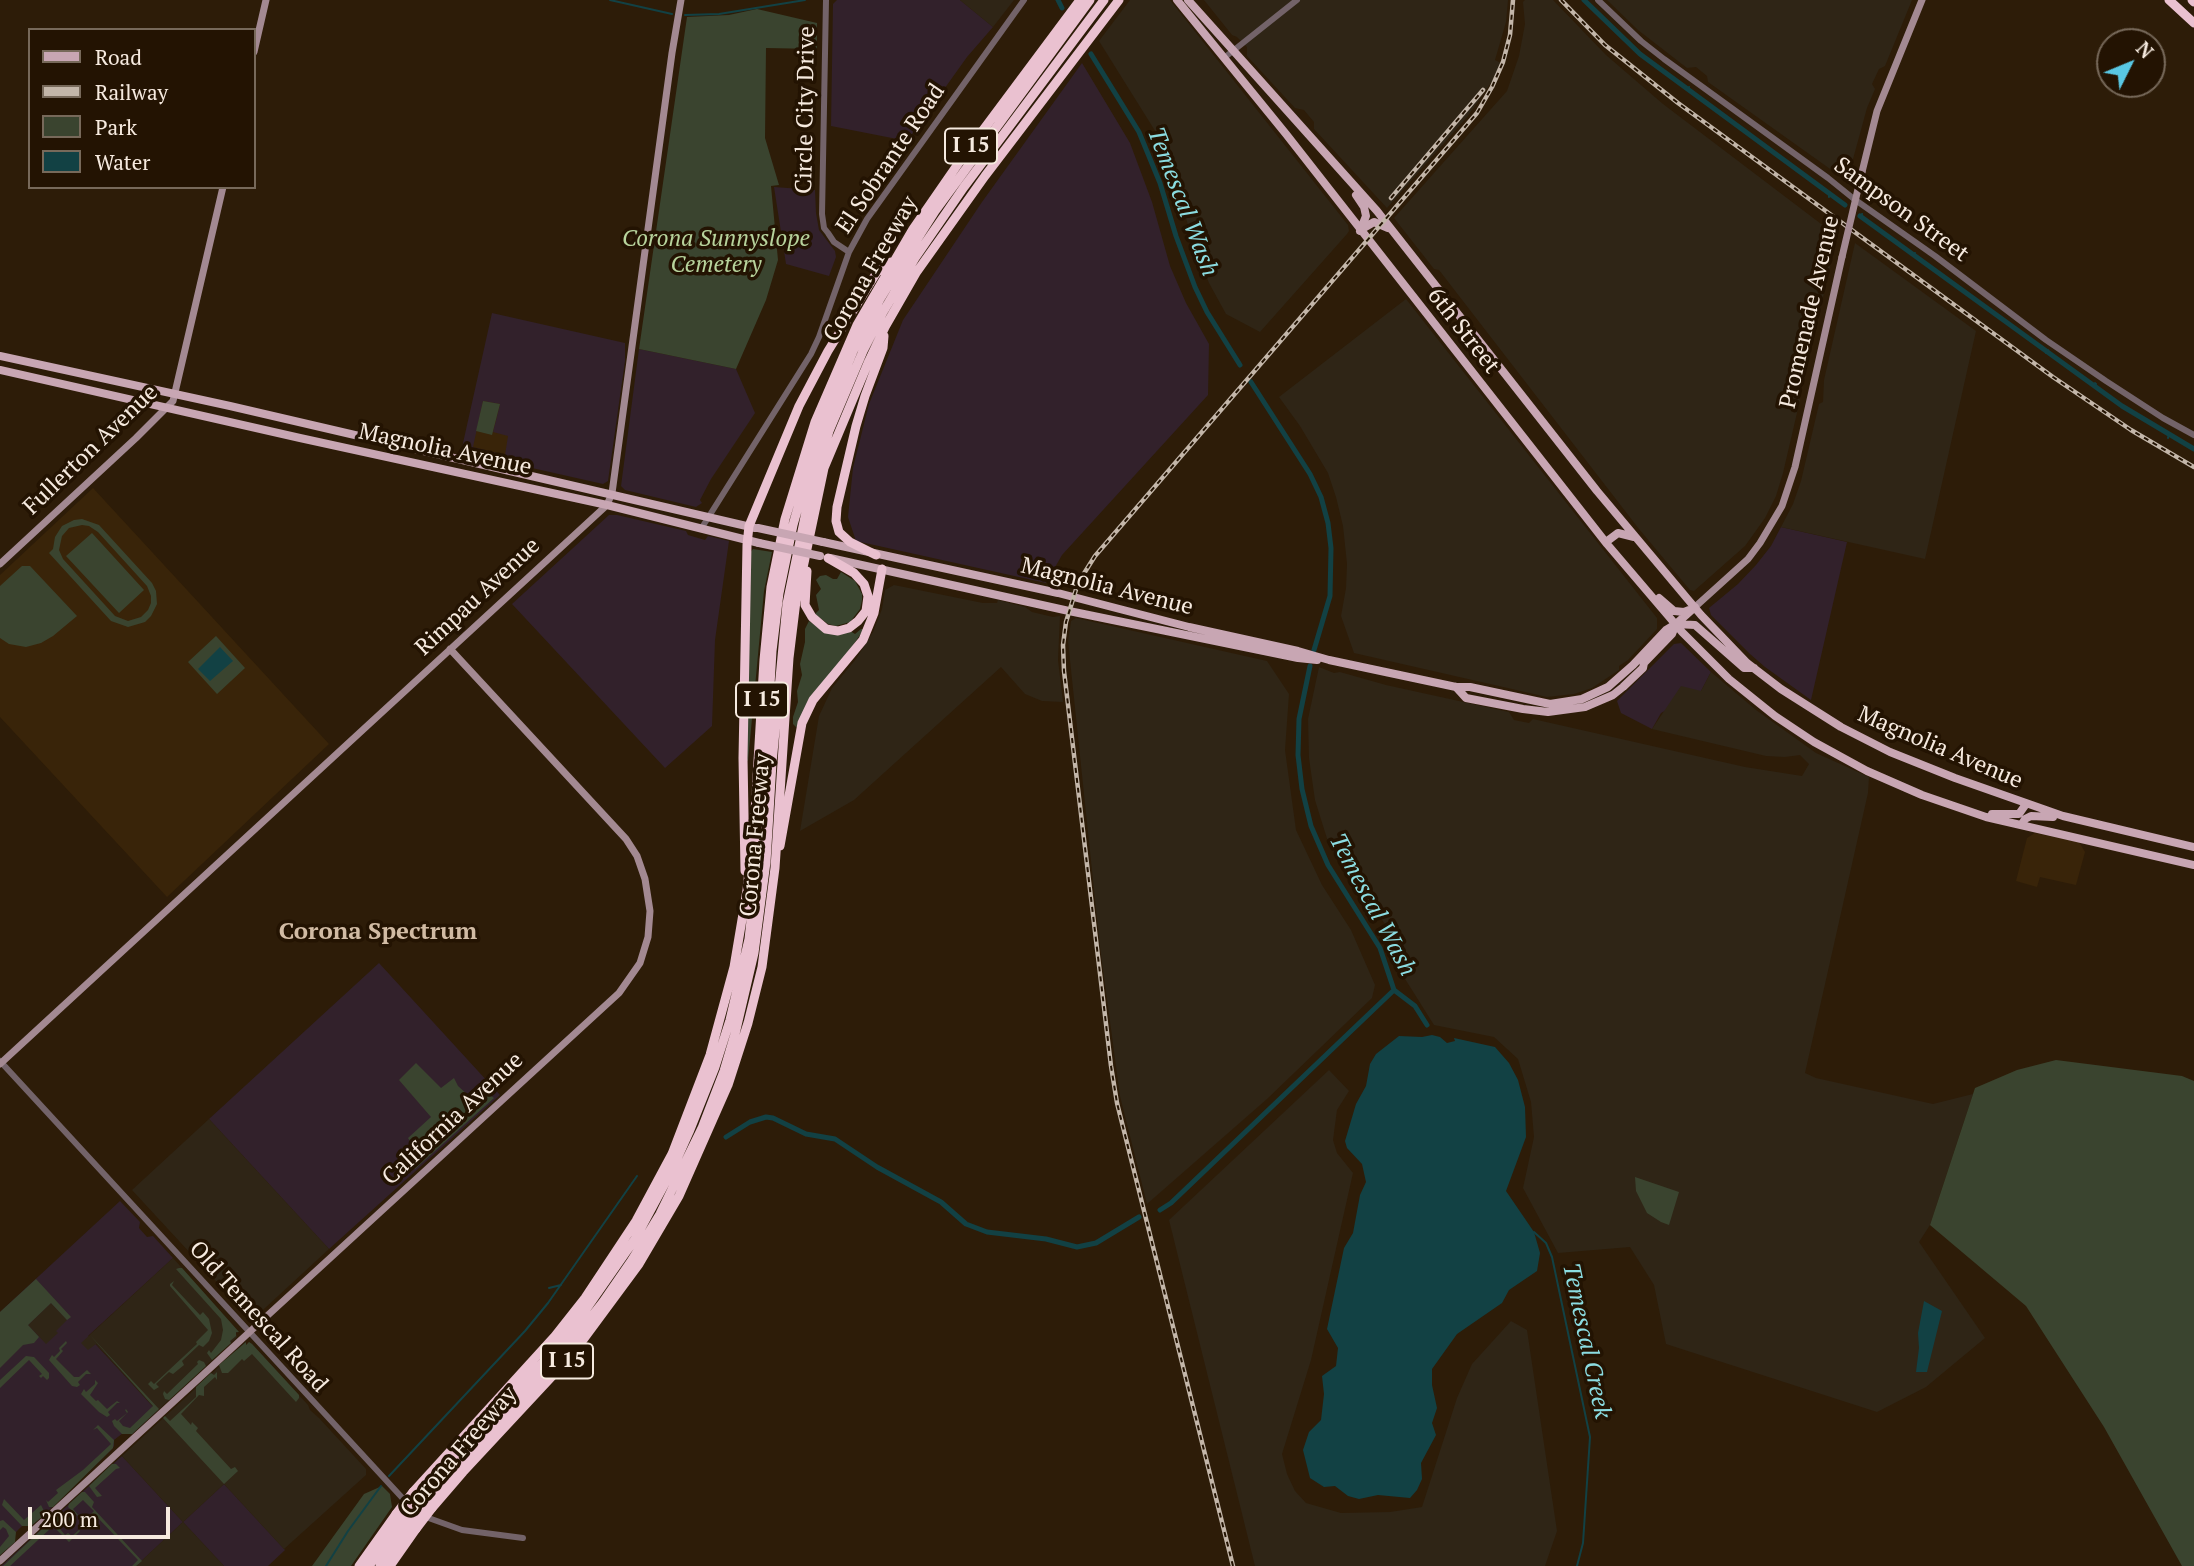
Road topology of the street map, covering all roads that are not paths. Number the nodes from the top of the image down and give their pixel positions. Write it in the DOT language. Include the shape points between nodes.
graph roads {
  1 [pos="266,0"];
  2 [pos="681,0"];
  3 [pos="826,0"];
  4 [pos="1024,0"];
  5 [pos="1098,0"];
  6 [pos="1104,0"];
  7 [pos="1112,0"];
  8 [pos="1119,0"];
  9 [pos="1177,0"];
  10 [pos="1188,0"];
  11 [pos="1297,0"];
  12 [pos="1598,0"];
  13 [pos="1922,0"];
  14 [pos="2169,0"];
  15 [pos="1088,12"];
  16 [pos="2194,23"];
  17 [pos="256,43"];
  18 [pos="1067,45"];
  19 [pos="1232,51"];
  20 [pos="1224,58"];
  21 [pos="1331,160"];
  22 [pos="223,189"];
  23 [pos="935,222"];
  24 [pos="1360,231"];
  25 [pos="1401,241"];
  26 [pos="849,252"];
  27 [pos="895,259"];
  28 [pos="885,327"];
  29 [pos="0,356"];
  30 [pos="0,370"];
  31 [pos="79,374"];
  32 [pos="76,387"];
  33 [pos="176,395"];
  34 [pos="167,408"];
  35 [pos="263,415"];
  36 [pos="260,428"];
  37 [pos="331,431"];
  38 [pos="2194,435"];
  39 [pos="328,444"];
  40 [pos="513,472"];
  41 [pos="511,485"];
  42 [pos="612,493"];
  43 [pos="607,505"];
  44 [pos="814,511"];
  45 [pos="706,517"];
  46 [pos="754,527"];
  47 [pos="701,528"];
  48 [pos="748,540"];
  49 [pos="1639,540"];
  50 [pos="1606,542"];
  51 [pos="876,555"];
  52 [pos="824,557"];
  53 [pos="0,564"];
  54 [pos="1625,566"];
  55 [pos="882,569"];
  56 [pos="1695,607"];
  57 [pos="1676,625"];
  58 [pos="450,649"];
  59 [pos="1298,654"];
  60 [pos="1710,662"];
  61 [pos="1643,668"];
  62 [pos="1754,668"];
  63 [pos="1456,687"];
  64 [pos="2026,804"];
  65 [pos="1970,811"];
  66 [pos="2083,821"];
  67 [pos="2022,824"];
  68 [pos="2194,847"];
  69 [pos="2162,858"];
  70 [pos="2194,859"];
  71 [pos="2194,865"];
  72 [pos="775,867"];
  73 [pos="747,890"];
  74 [pos="723,1041"];
  75 [pos="0,1062"];
  76 [pos="698,1089"];
  77 [pos="660,1214"];
  78 [pos="639,1264"];
  79 [pos="248,1333"];
  80 [pos="502,1393"];
  81 [pos="475,1435"];
  82 [pos="422,1501"];
  83 [pos="406,1522"];
  84 [pos="410,1538"];
  85 [pos="523,1538"];
  86 [pos="0,1561"];
  87 [pos="359,1566"];
  88 [pos="369,1566"];
  89 [pos="382,1566"];
  90 [pos="390,1566"];
  1 -- 17 [label="main road"];
  2 -- 42 [label="main road, Rimpau Avenue"];
  3 -- 26 [label="street, Circle City Drive" via="822,214 824,228"];
  4 -- 26 [label="street, El Sobrante Road" via="867,219"];
  5 -- 15 [label="highway"];
  6 -- 15 [label="highway"];
  7 -- 15 [label="highway"];
  8 -- 15 [label="highway, Corona Freeway / I 15"];
  9 -- 20 [label="main road, 6th Street"];
  10 -- 19 [label="main road, 6th Street"];
  11 -- 19 [label="street"];
  12 -- 38 [label="street, Sampson Street" via="1664,59 1854,200 2106,382"];
  13 -- 56 [label="main road, Promenade Avenue, bridge" via="1877,111 1795,467 1782,506 1748,559"];
  14 -- 16 [label="highway"];
  15 -- 18 [label="highway, Corona Freeway / I 15"];
  15 -- 18 [label="highway, Corona Freeway / I 15"];
  15 -- 18 [label="highway"];
  18 -- 23 [label="highway" via="946,217"];
  18 -- 23 [label="highway" via="935,211"];
  18 -- 27 [label="highway, Corona Freeway / I 15" via="960,161"];
  18 -- 28 [label="highway, Corona Freeway / I 15"];
  19 -- 20 [label="street"];
  19 -- 21 [label="main road, 6th Street"];
  20 -- 24 [label="main road, 6th Street"];
  21 -- 24 [label="main road" via="1364,207"];
  21 -- 25 [label="main road, 6th Street"];
  22 -- 33 [label="main road, Fullerton Avenue"];
  23 -- 74 [label="highway" via="885,291 853,351 819,434 796,513 775,625 749,939"];
  23 -- 77 [label="highway" via="858,362 829,431 806,512 787,604 766,862 749,976 724,1070"];
  24 -- 25 [label="main road" via="1374,222"];
  24 -- 50 [label="main road, 6th Street"];
  25 -- 49 [label="main road, 6th Street"];
  26 -- 45 [label="street, El Sobrante Road" via="811,354"];
  27 -- 46 [label="highway" via="877,272 799,406"];
  27 -- 73 [label="highway, Corona Freeway / I 15" via="828,388 785,519 771,587"];
  28 -- 44 [label="highway, Corona Freeway / I 15" via="824,468"];
  28 -- 51 [label="highway" via="883,348 856,426 836,521 839,532 850,542"];
  29 -- 31 [label="main road, Magnolia Avenue"];
  30 -- 32 [label="main road, Magnolia Avenue"];
  31 -- 32 [label="main road"];
  31 -- 33 [label="main road, Magnolia Avenue"];
  32 -- 34 [label="main road, Magnolia Avenue"];
  33 -- 34 [label="main road, Fullerton Avenue"];
  33 -- 35 [label="main road, Magnolia Avenue"];
  34 -- 36 [label="main road, Magnolia Avenue"];
  34 -- 53 [label="main road, Fullerton Avenue"];
  35 -- 36 [label="main road"];
  35 -- 37 [label="main road, Magnolia Avenue"];
  36 -- 39 [label="main road, Magnolia Avenue"];
  37 -- 39 [label="main road"];
  37 -- 40 [label="main road, Magnolia Avenue"];
  39 -- 41 [label="main road, Magnolia Avenue"];
  40 -- 41 [label="main road"];
  40 -- 42 [label="main road, Magnolia Avenue"];
  41 -- 43 [label="main road, Magnolia Avenue"];
  42 -- 43 [label="main road, Rimpau Avenue"];
  42 -- 45 [label="main road, Magnolia Avenue"];
  43 -- 47 [label="main road, Magnolia Avenue"];
  43 -- 58 [label="main road, Rimpau Avenue"];
  44 -- 52 [label="highway" via="805,605 817,624 838,631 858,621 866,611 868,596 855,573"];
  44 -- 72 [label="highway, Corona Freeway / I 15" via="789,658"];
  45 -- 46 [label="main road, Magnolia Avenue"];
  45 -- 47 [label="street, El Sobrante Road"];
  46 -- 48 [label="highway"];
  46 -- 51 [label="main road, Magnolia Avenue, bridge"];
  47 -- 48 [label="main road, Magnolia Avenue"];
  48 -- 52 [label="main road, Magnolia Avenue, bridge"];
  48 -- 73 [label="highway" via="743,758"];
  49 -- 50 [label="main road" via="1618,533"];
  49 -- 56 [label="main road, 6th Street"];
  50 -- 54 [label="main road, 6th Street"];
  51 -- 55 [label="main road"];
  51 -- 59 [label="main road, Magnolia Avenue" via="1058,593"];
  52 -- 55 [label="main road, Magnolia Avenue"];
  54 -- 56 [label="main road" via="1674,611"];
  54 -- 57 [label="main road, 6th Street"];
  55 -- 59 [label="main road, Magnolia Avenue" via="1069,611"];
  55 -- 72 [label="highway" via="874,613 863,640 813,700 802,723"];
  56 -- 57 [label="main road, Magnolia Avenue"];
  56 -- 62 [label="main road, Magnolia Avenue"];
  57 -- 60 [label="main road, Magnolia Avenue"];
  57 -- 61 [label="main road, Magnolia Avenue"];
  57 -- 62 [label="main road" via="1695,625 1744,668"];
  57 -- 63 [label="main road, Magnolia Avenue" via="1666,629 1608,687 1582,699 1550,704"];
  58 -- 75 [label="main road, Rimpau Avenue"];
  58 -- 79 [label="main road, California Avenue" via="626,839 649,897 645,951 619,993"];
  59 -- 63 [label="main road, Magnolia Avenue"];
  60 -- 61 [label="main road" via="1677,637"];
  60 -- 65 [label="main road, Magnolia Avenue" via="1775,716 1823,747 1879,777"];
  61 -- 63 [label="main road, Magnolia Avenue" via="1613,695 1562,712 1466,698"];
  62 -- 64 [label="main road, Magnolia Avenue" via="1870,742"];
  64 -- 65 [label="main road" via="2022,812 2013,815"];
  64 -- 66 [label="main road, Magnolia Avenue"];
  65 -- 67 [label="main road, Magnolia Avenue"];
  66 -- 67 [label="main road" via="2041,816 2028,817"];
  66 -- 68 [label="main road, Magnolia Avenue"];
  67 -- 69 [label="main road, Magnolia Avenue"];
  69 -- 70 [label="main road"];
  69 -- 71 [label="main road, Magnolia Avenue"];
  72 -- 78 [label="highway, Corona Freeway / I 15" via="761,967 737,1062 679,1196"];
  73 -- 76 [label="highway, Corona Freeway / I 15" via="722,1018"];
  74 -- 76 [label="highway"];
  74 -- 81 [label="highway" via="683,1145 635,1239 566,1336"];
  75 -- 79 [label="street, Old Temescal Road"];
  76 -- 80 [label="highway, Corona Freeway / I 15" via="672,1154 623,1242 570,1317"];
  77 -- 78 [label="highway"];
  77 -- 82 [label="highway" via="587,1324"];
  78 -- 82 [label="highway, Corona Freeway / I 15" via="571,1356 463,1472"];
  79 -- 85 [label="street, Old Temescal Road" via="415,1511 462,1530"];
  79 -- 86 [label="main road, California Avenue"];
  80 -- 81 [label="highway"];
  80 -- 82 [label="highway, Corona Freeway / I 15"];
  81 -- 82 [label="highway"];
  82 -- 83 [label="highway, Corona Freeway / I 15, bridge"];
  82 -- 83 [label="highway, Corona Freeway / I 15, bridge"];
  83 -- 84 [label="highway, Corona Freeway / I 15"];
  83 -- 87 [label="highway, Corona Freeway / I 15"];
  83 -- 88 [label="highway"];
  83 -- 89 [label="highway"];
  84 -- 89 [label="highway"];
  84 -- 90 [label="highway, Corona Freeway / I 15"];
}
